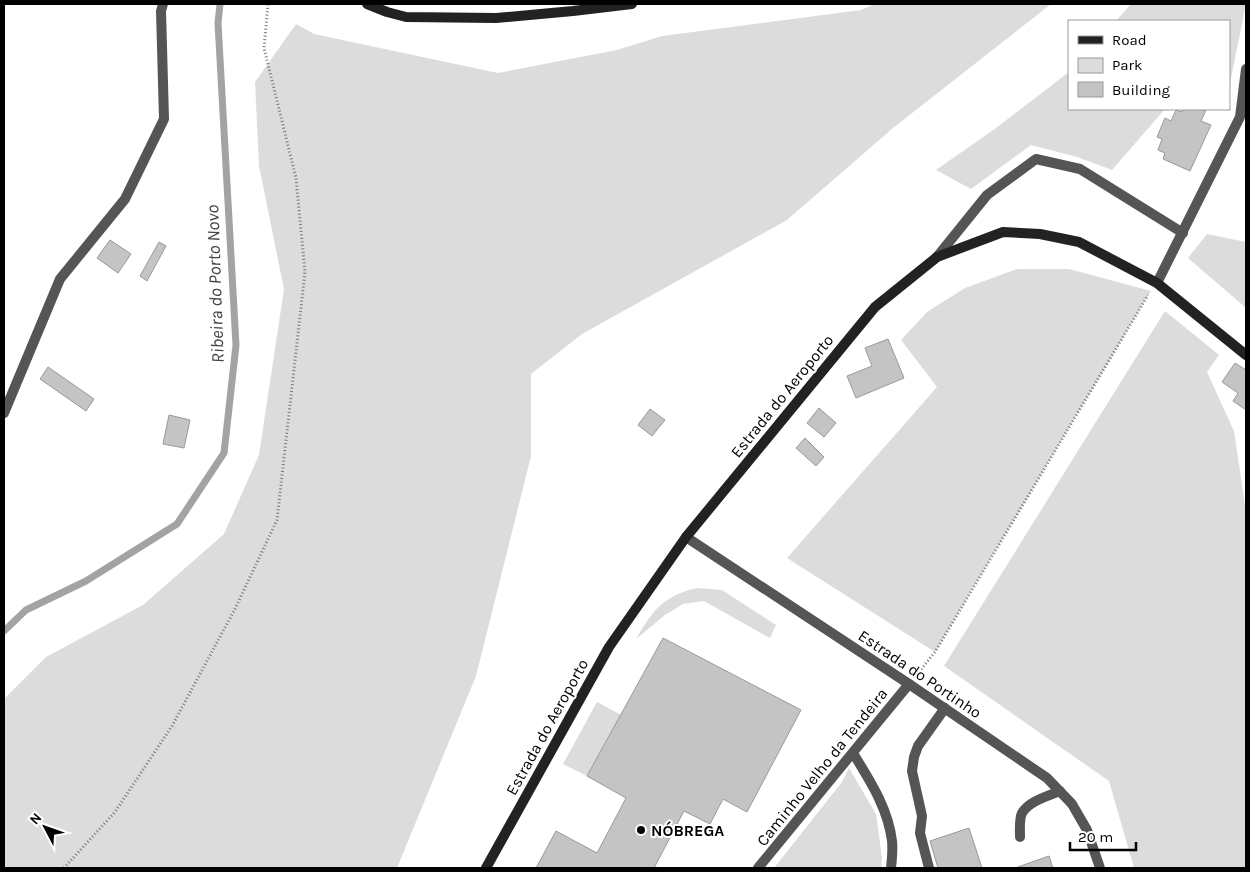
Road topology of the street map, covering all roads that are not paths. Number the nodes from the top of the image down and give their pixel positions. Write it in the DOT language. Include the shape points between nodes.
graph roads {
  1 [pos="162,4"];
  2 [pos="367,4"];
  3 [pos="632,4"];
  4 [pos="571,8"];
  5 [pos="1246,69"];
  6 [pos="1183,233"];
  7 [pos="937,257"];
  8 [pos="1157,283"];
  9 [pos="1246,355"];
  10 [pos="4,413"];
  11 [pos="686,537"];
  12 [pos="909,684"];
  13 [pos="945,708"];
  14 [pos="853,753"];
  15 [pos="1060,791"];
  16 [pos="1020,837"];
  17 [pos="486,868"];
  18 [pos="758,868"];
  19 [pos="891,868"];
  20 [pos="929,868"];
  21 [pos="1100,868"];
  1 -- 10 [label="street" via="164,119 125,199 60,279"];
  2 -- 4 [label="main road" via="406,17 496,18"];
  3 -- 4 [label="main road"];
  5 -- 6 [label="street" via="1240,117"];
  6 -- 7 [label="street" via="1080,169 1036,159 987,195"];
  6 -- 8 [label="street"];
  7 -- 8 [label="main road, Estrada do Aeroporto" via="1003,232 1040,234 1079,242"];
  7 -- 11 [label="main road, Estrada do Aeroporto" via="875,307"];
  8 -- 9 [label="main road, Estrada do Aeroporto"];
  11 -- 12 [label="street, Estrada do Portinho"];
  11 -- 17 [label="main road, Estrada do Aeroporto" via="609,647"];
  12 -- 13 [label="street, Estrada do Portinho"];
  12 -- 14 [label="street, Caminho Velho da Tendeira"];
  13 -- 15 [label="street, Estrada do Portinho" via="1047,778"];
  13 -- 20 [label="street" via="918,746 912,771 922,816 920,833"];
  14 -- 18 [label="street, Caminho Velho da Tendeira"];
  14 -- 19 [label="street" via="876,791 887,818 893,842"];
  15 -- 16 [label="street" via="1027,808 1022,814"];
  15 -- 21 [label="street, Estrada do Portinho" via="1087,830"];
}
